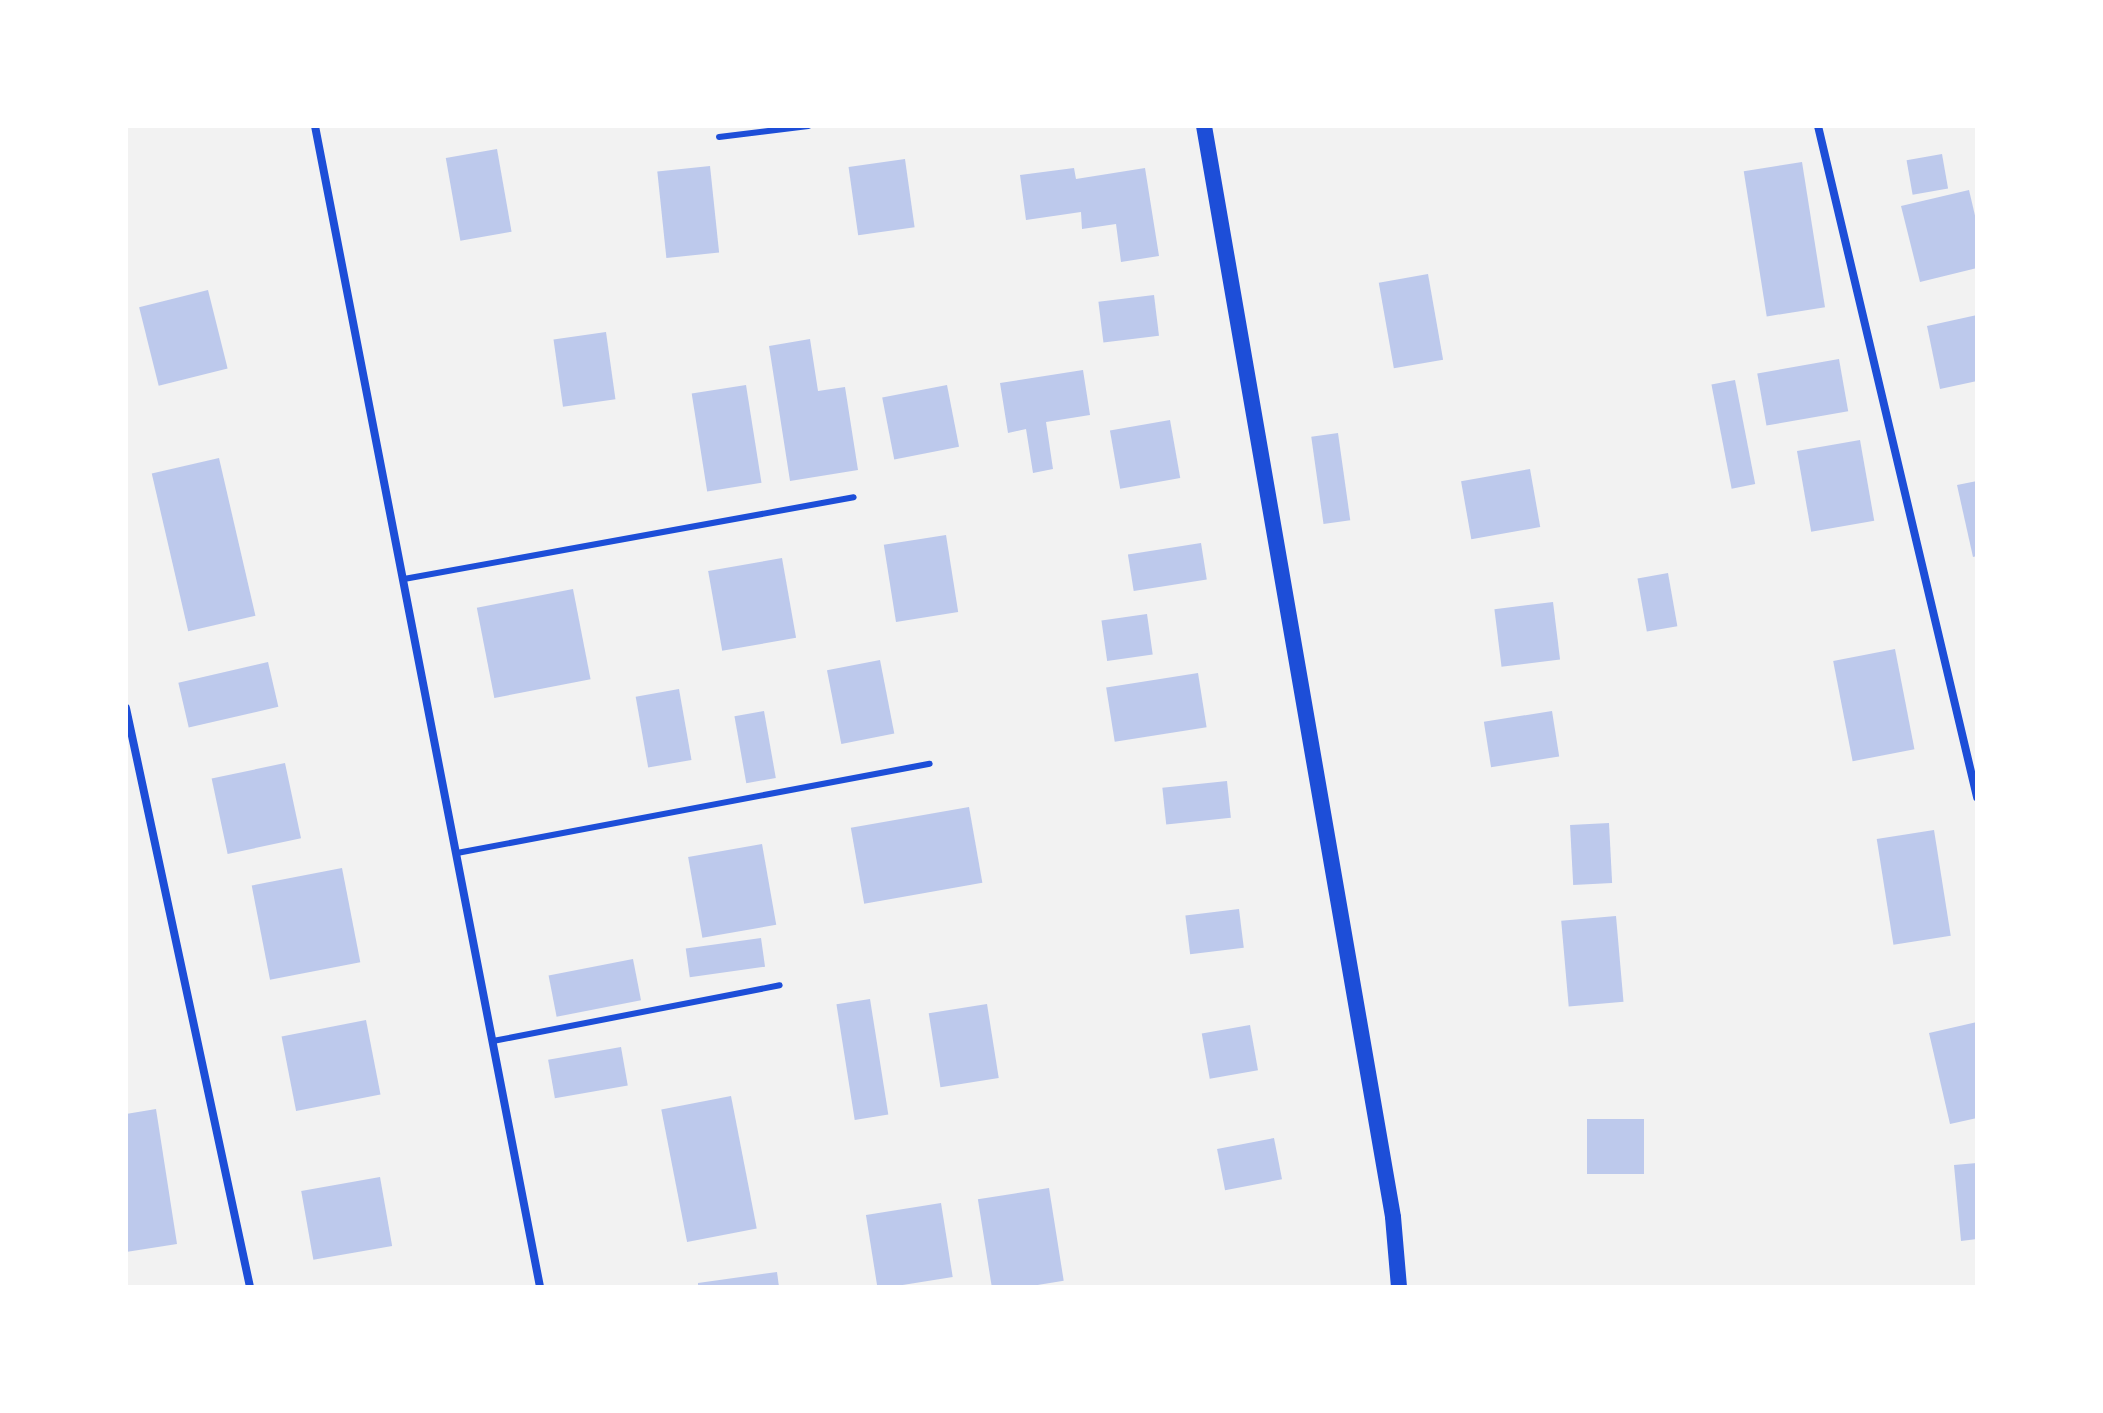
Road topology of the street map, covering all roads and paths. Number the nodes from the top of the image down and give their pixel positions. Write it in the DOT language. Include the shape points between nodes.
graph roads {
  1 [pos="315,126"];
  2 [pos="808,126"];
  3 [pos="1204,126"];
  4 [pos="1818,126"];
  5 [pos="719,137"];
  6 [pos="854,497"];
  7 [pos="404,579"];
  8 [pos="127,714"];
  9 [pos="930,764"];
  10 [pos="1977,797"];
  11 [pos="457,853"];
  12 [pos="780,985"];
  13 [pos="493,1041"];
  14 [pos="250,1287"];
  15 [pos="540,1287"];
  16 [pos="1399,1287"];
  1 -- 7 [label="street"];
  2 -- 5 [label="lane"];
  3 -- 16 [label="main road" via="1393,1217"];
  4 -- 10 [label="street"];
  6 -- 7 [label="lane"];
  7 -- 11 [label="street"];
  8 -- 14 [label="street"];
  9 -- 11 [label="lane"];
  11 -- 13 [label="street"];
  12 -- 13 [label="lane"];
  13 -- 15 [label="street"];
}
